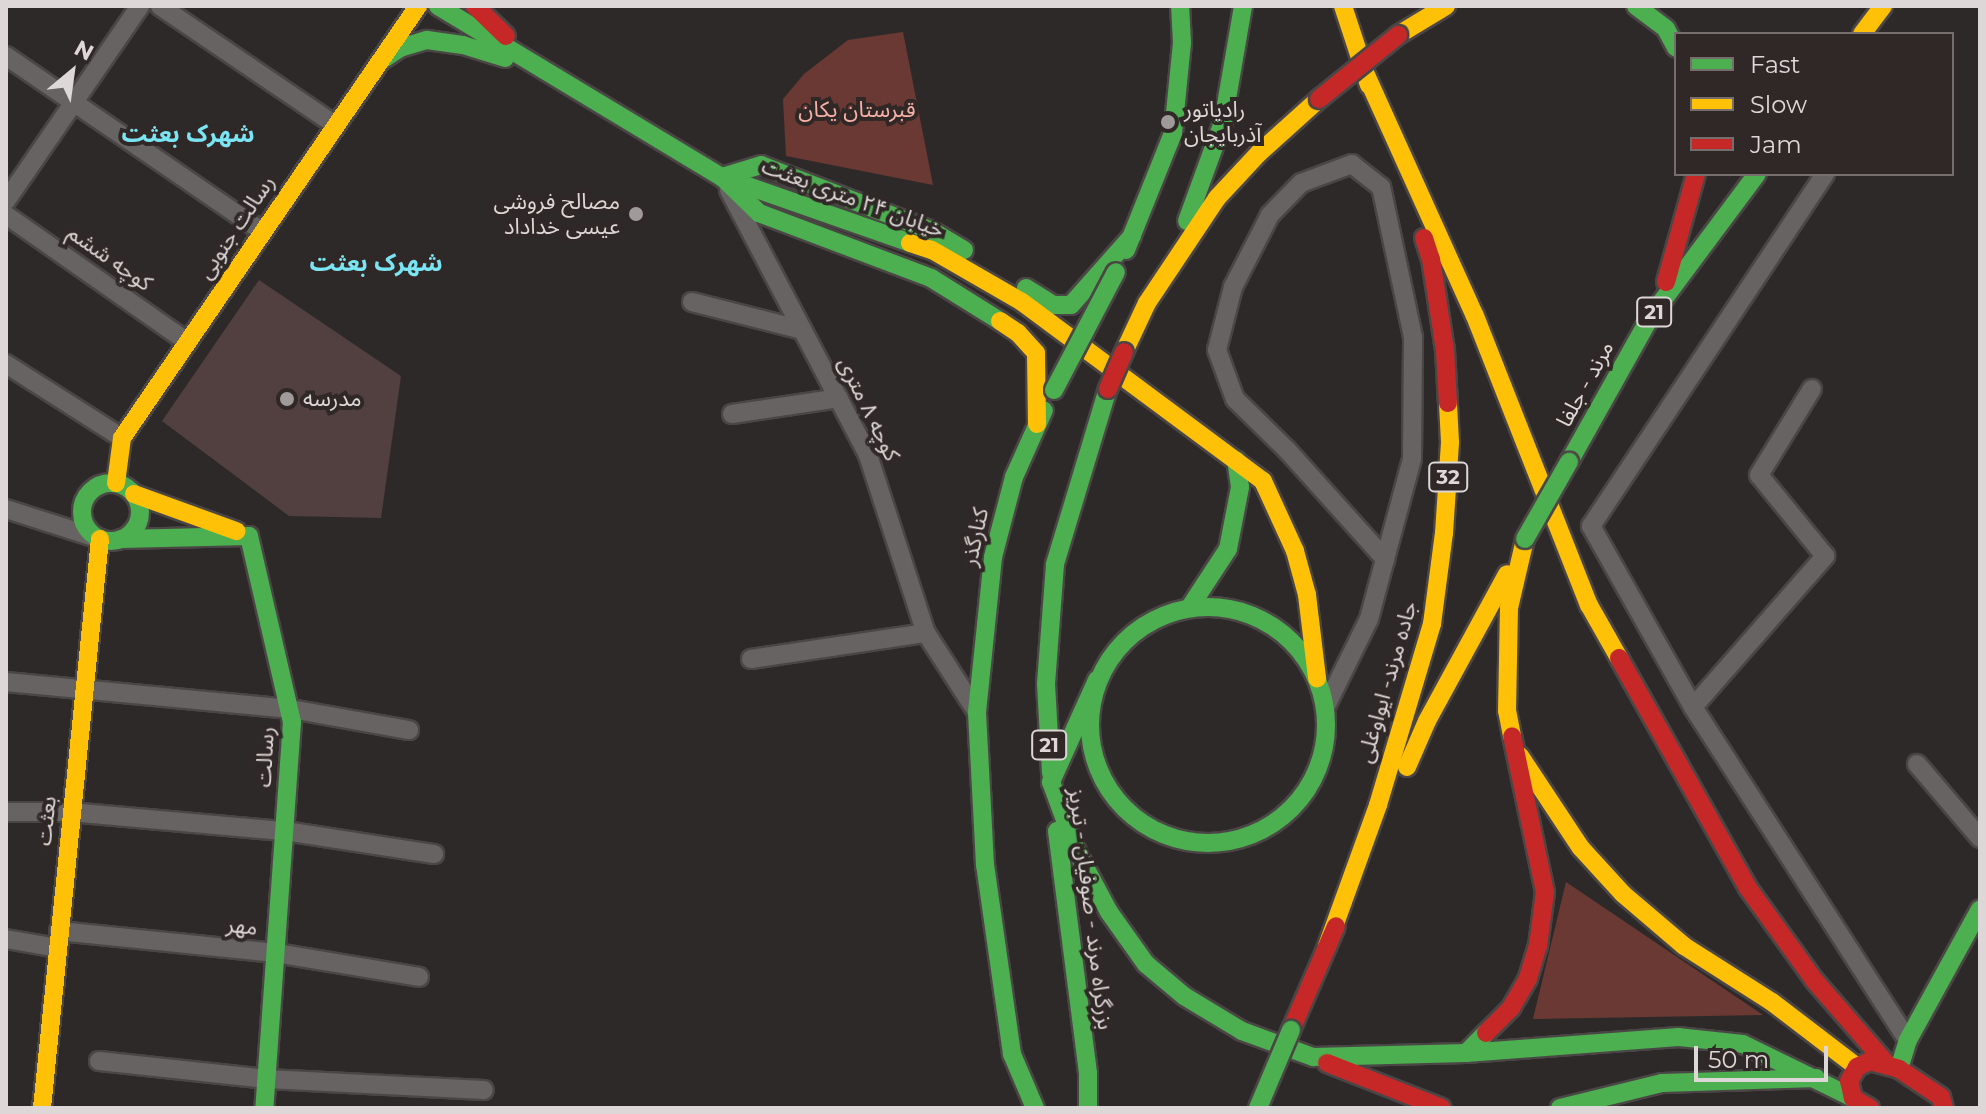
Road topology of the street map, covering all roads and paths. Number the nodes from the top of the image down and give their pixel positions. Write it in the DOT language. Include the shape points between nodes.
graph roads {
  1 [pos="140,6"];
  2 [pos="160,6"];
  3 [pos="418,6"];
  4 [pos="438,6"];
  5 [pos="475,6"];
  6 [pos="1180,6"];
  7 [pos="1243,6"];
  8 [pos="1343,6"];
  9 [pos="1446,6"];
  10 [pos="1636,6"];
  11 [pos="1883,6"];
  12 [pos="1864,32"];
  13 [pos="1674,44"];
  14 [pos="6,56"];
  15 [pos="379,61"];
  16 [pos="1362,66"];
  17 [pos="539,67"];
  18 [pos="74,102"];
  19 [pos="335,125"];
  20 [pos="1696,176"];
  21 [pos="1756,176"];
  22 [pos="1824,176"];
  23 [pos="722,177"];
  24 [pos="6,201"];
  25 [pos="6,215"];
  26 [pos="262,231"];
  27 [pos="1132,236"];
  28 [pos="692,302"];
  29 [pos="1147,303"];
  30 [pos="1659,305"];
  31 [pos="803,330"];
  32 [pos="186,341"];
  33 [pos="6,364"];
  34 [pos="1812,389"];
  35 [pos="839,398"];
  36 [pos="732,414"];
  37 [pos="1037,424"];
  38 [pos="122,438"];
  39 [pos="1236,460"];
  40 [pos="116,483"];
  41 [pos="134,494"];
  42 [pos="6,509"];
  43 [pos="249,536"];
  44 [pos="100,539"];
  45 [pos="121,539"];
  46 [pos="1525,539"];
  47 [pos="1385,559"];
  48 [pos="1190,607"];
  49 [pos="926,633"];
  50 [pos="1048,639"];
  51 [pos="751,659"];
  52 [pos="1317,678"];
  53 [pos="1097,680"];
  54 [pos="6,682"];
  55 [pos="86,687"];
  56 [pos="1693,707"];
  57 [pos="1325,708"];
  58 [pos="291,709"];
  59 [pos="977,712"];
  60 [pos="1079,716"];
  61 [pos="409,730"];
  62 [pos="1090,741"];
  63 [pos="1518,752"];
  64 [pos="1917,764"];
  65 [pos="1051,782"];
  66 [pos="6,812"];
  67 [pos="70,812"];
  68 [pos="285,831"];
  69 [pos="1980,838"];
  70 [pos="434,854"];
  71 [pos="1980,909"];
  72 [pos="6,939"];
  73 [pos="58,939"];
  74 [pos="1327,946"];
  75 [pos="276,953"];
  76 [pos="419,977"];
  77 [pos="1772,1002"];
  78 [pos="1908,1040"];
  79 [pos="1743,1044"];
  80 [pos="1466,1053"];
  81 [pos="1313,1057"];
  82 [pos="99,1061"];
  83 [pos="1893,1066"];
  84 [pos="1857,1067"];
  85 [pos="1816,1078"];
  86 [pos="267,1079"];
  87 [pos="484,1090"];
  88 [pos="1853,1098"];
  89 [pos="1943,1102"];
  90 [pos="42,1108"];
  91 [pos="264,1108"];
  92 [pos="1035,1108"];
  93 [pos="1088,1108"];
  94 [pos="1258,1108"];
  95 [pos="1442,1108"];
  96 [pos="1560,1108"];
  97 [pos="1870,1108"];
  98 [pos="1957,1108"];
  1 -- 18 [label="street"];
  2 -- 19 [label="street"];
  3 -- 15 [label="main road, رسالت جنوبی"];
  4 -- 17 [label="main road, خیابان ۲۴ متری بعثت"];
  5 -- 17 [label="main road"];
  6 -- 27 [label="main road, کنارگذر" via="1182,43 1173,133"];
  7 -- 29 [label="main road" via="1223,122 1191,211"];
  8 -- 16 [label="main road, جاده مرند- ایواوغلی / 32"];
  9 -- 29 [label="main road, 21, bridge" via="1398,35 1319,99 1217,198"];
  10 -- 13 [label="main road" via="1666,29"];
  11 -- 12 [label="main road"];
  14 -- 18 [label="street"];
  15 -- 17 [label="main road" via="414,42 441,41"];
  15 -- 19 [label="main road, رسالت جنوبی"];
  16 -- 74 [label="main road, جاده مرند- ایواوغلی / 32" via="1431,259 1445,350 1450,442 1432,624 1378,805"];
  16 -- 83 [label="main road" via="1475,316 1589,605 1748,888 1814,980"];
  17 -- 23 [label="main road, خیابان ۲۴ متری بعثت"];
  18 -- 24 [label="street"];
  18 -- 26 [label="street"];
  19 -- 26 [label="main road, رسالت جنوبی"];
  20 -- 30 [label="main road"];
  21 -- 30 [label="main road, مرند - جلفا / 21"];
  22 -- 56 [label="street" via="1591,526"];
  23 -- 27 [label="main road" via="761,165 804,181 932,231 1053,305 1071,305"];
  23 -- 31 [label="street, کوچه ۸ متری"];
  23 -- 37 [label="main road" via="759,213 931,278 1018,333 1036,353"];
  23 -- 39 [label="main road, خیابان ۲۴ متری بعثت" via="932,250 1022,302"];
  25 -- 32 [label="street, کوچه ششم"];
  26 -- 32 [label="main road, رسالت جنوبی"];
  27 -- 37 [label="main road, کنارگذر, bridge"];
  28 -- 31 [label="street"];
  29 -- 50 [label="main road, بزرگراه مرند - صوفیان - تبریز / 21, bridge" via="1108,389 1055,564"];
  30 -- 46 [label="main road, مرند - جلفا / 21, bridge"];
  31 -- 35 [label="street, کوچه ۸ متری"];
  32 -- 38 [label="main road, رسالت جنوبی"];
  33 -- 38 [label="street"];
  34 -- 56 [label="street" via="1759,475 1825,556"];
  35 -- 36 [label="street"];
  35 -- 49 [label="street, کوچه ۸ متری" via="868,455"];
  37 -- 59 [label="main road, کنارگذر" via="1014,477 993,557"];
  38 -- 40 [label="main road, رسالت جنوبی"];
  39 -- 48 [label="main road" via="1240,487 1228,549"];
  39 -- 52 [label="main road, خیابان ۲۴ متری بعثت" via="1263,481 1295,551 1307,595"];
  40 -- 41 [label="main road"];
  40 -- 44 [label="main road" via="96,487 83,503 84,524"];
  41 -- 43 [label="main road"];
  41 -- 45 [label="main road" via="139,504 137,525"];
  42 -- 44 [label="street"];
  43 -- 45 [label="main road"];
  43 -- 58 [label="main road, رسالت"];
  44 -- 45 [label="main road"];
  44 -- 55 [label="main road, بعثت"];
  46 -- 63 [label="main road" via="1509,608 1507,711"];
  46 -- 74 [label="main road, 21" via="1427,721"];
  47 -- 47 [label="street" via="1412,459 1413,337 1381,187 1352,164 1301,183 1270,215 1233,287 1217,350 1235,399"];
  47 -- 57 [label="street" via="1369,619"];
  48 -- 52 [label="main road" via="1221,606 1265,622 1301,651"];
  48 -- 53 [label="main road" via="1160,615 1133,631"];
  49 -- 51 [label="street"];
  49 -- 59 [label="street, کوچه ۸ متری"];
  50 -- 60 [label="main road"];
  50 -- 65 [label="main road, بزرگراه مرند - صوفیان - تبریز / 21"];
  52 -- 57 [label="main road"];
  53 -- 60 [label="main road"];
  53 -- 62 [label="main road" via="1089,710"];
  54 -- 55 [label="street"];
  55 -- 58 [label="street"];
  55 -- 67 [label="main road, بعثت"];
  56 -- 78 [label="street"];
  57 -- 62 [label="main road" via="1326,739 1303,796 1255,834 1225,842 1194,843 1136,820 1098,771"];
  58 -- 61 [label="street"];
  58 -- 68 [label="main road, رسالت"];
  59 -- 92 [label="main road, کنارگذر" via="985,865 1012,1054"];
  60 -- 62 [label="main road"];
  60 -- 65 [label="main road"];
  63 -- 77 [label="main road" via="1581,848 1623,894 1684,946"];
  63 -- 80 [label="main road" via="1545,892 1538,946 1511,1008"];
  64 -- 69 [label="street"];
  65 -- 81 [label="main road" via="1076,850 1109,912 1146,964 1184,996 1242,1031"];
  65 -- 93 [label="main road, بزرگراه مرند - صوفیان - تبریز / 21"];
  66 -- 67 [label="street"];
  67 -- 68 [label="street"];
  67 -- 73 [label="main road, بعثت"];
  68 -- 70 [label="street"];
  68 -- 75 [label="main road, رسالت"];
  71 -- 78 [label="main road"];
  72 -- 73 [label="street, مهر"];
  73 -- 75 [label="street, مهر"];
  73 -- 90 [label="main road, بعثت"];
  74 -- 94 [label="main road, 21, bridge"];
  75 -- 76 [label="street, مهر"];
  75 -- 86 [label="main road, رسالت"];
  77 -- 79 [label="main road" via="1773,1031 1762,1042"];
  77 -- 84 [label="main road"];
  78 -- 83 [label="main road"];
  79 -- 80 [label="main road" via="1678,1037"];
  79 -- 85 [label="main road"];
  80 -- 81 [label="main road"];
  81 -- 95 [label="main road"];
  82 -- 86 [label="street"];
  83 -- 84 [label="main road" via="1870,1061"];
  83 -- 89 [label="main road"];
  84 -- 88 [label="main road" via="1849,1081"];
  85 -- 88 [label="main road"];
  85 -- 96 [label="main road" via="1662,1083"];
  86 -- 87 [label="street"];
  86 -- 91 [label="main road, رسالت"];
  88 -- 97 [label="main road"];
  89 -- 98 [label="main road"];
}
